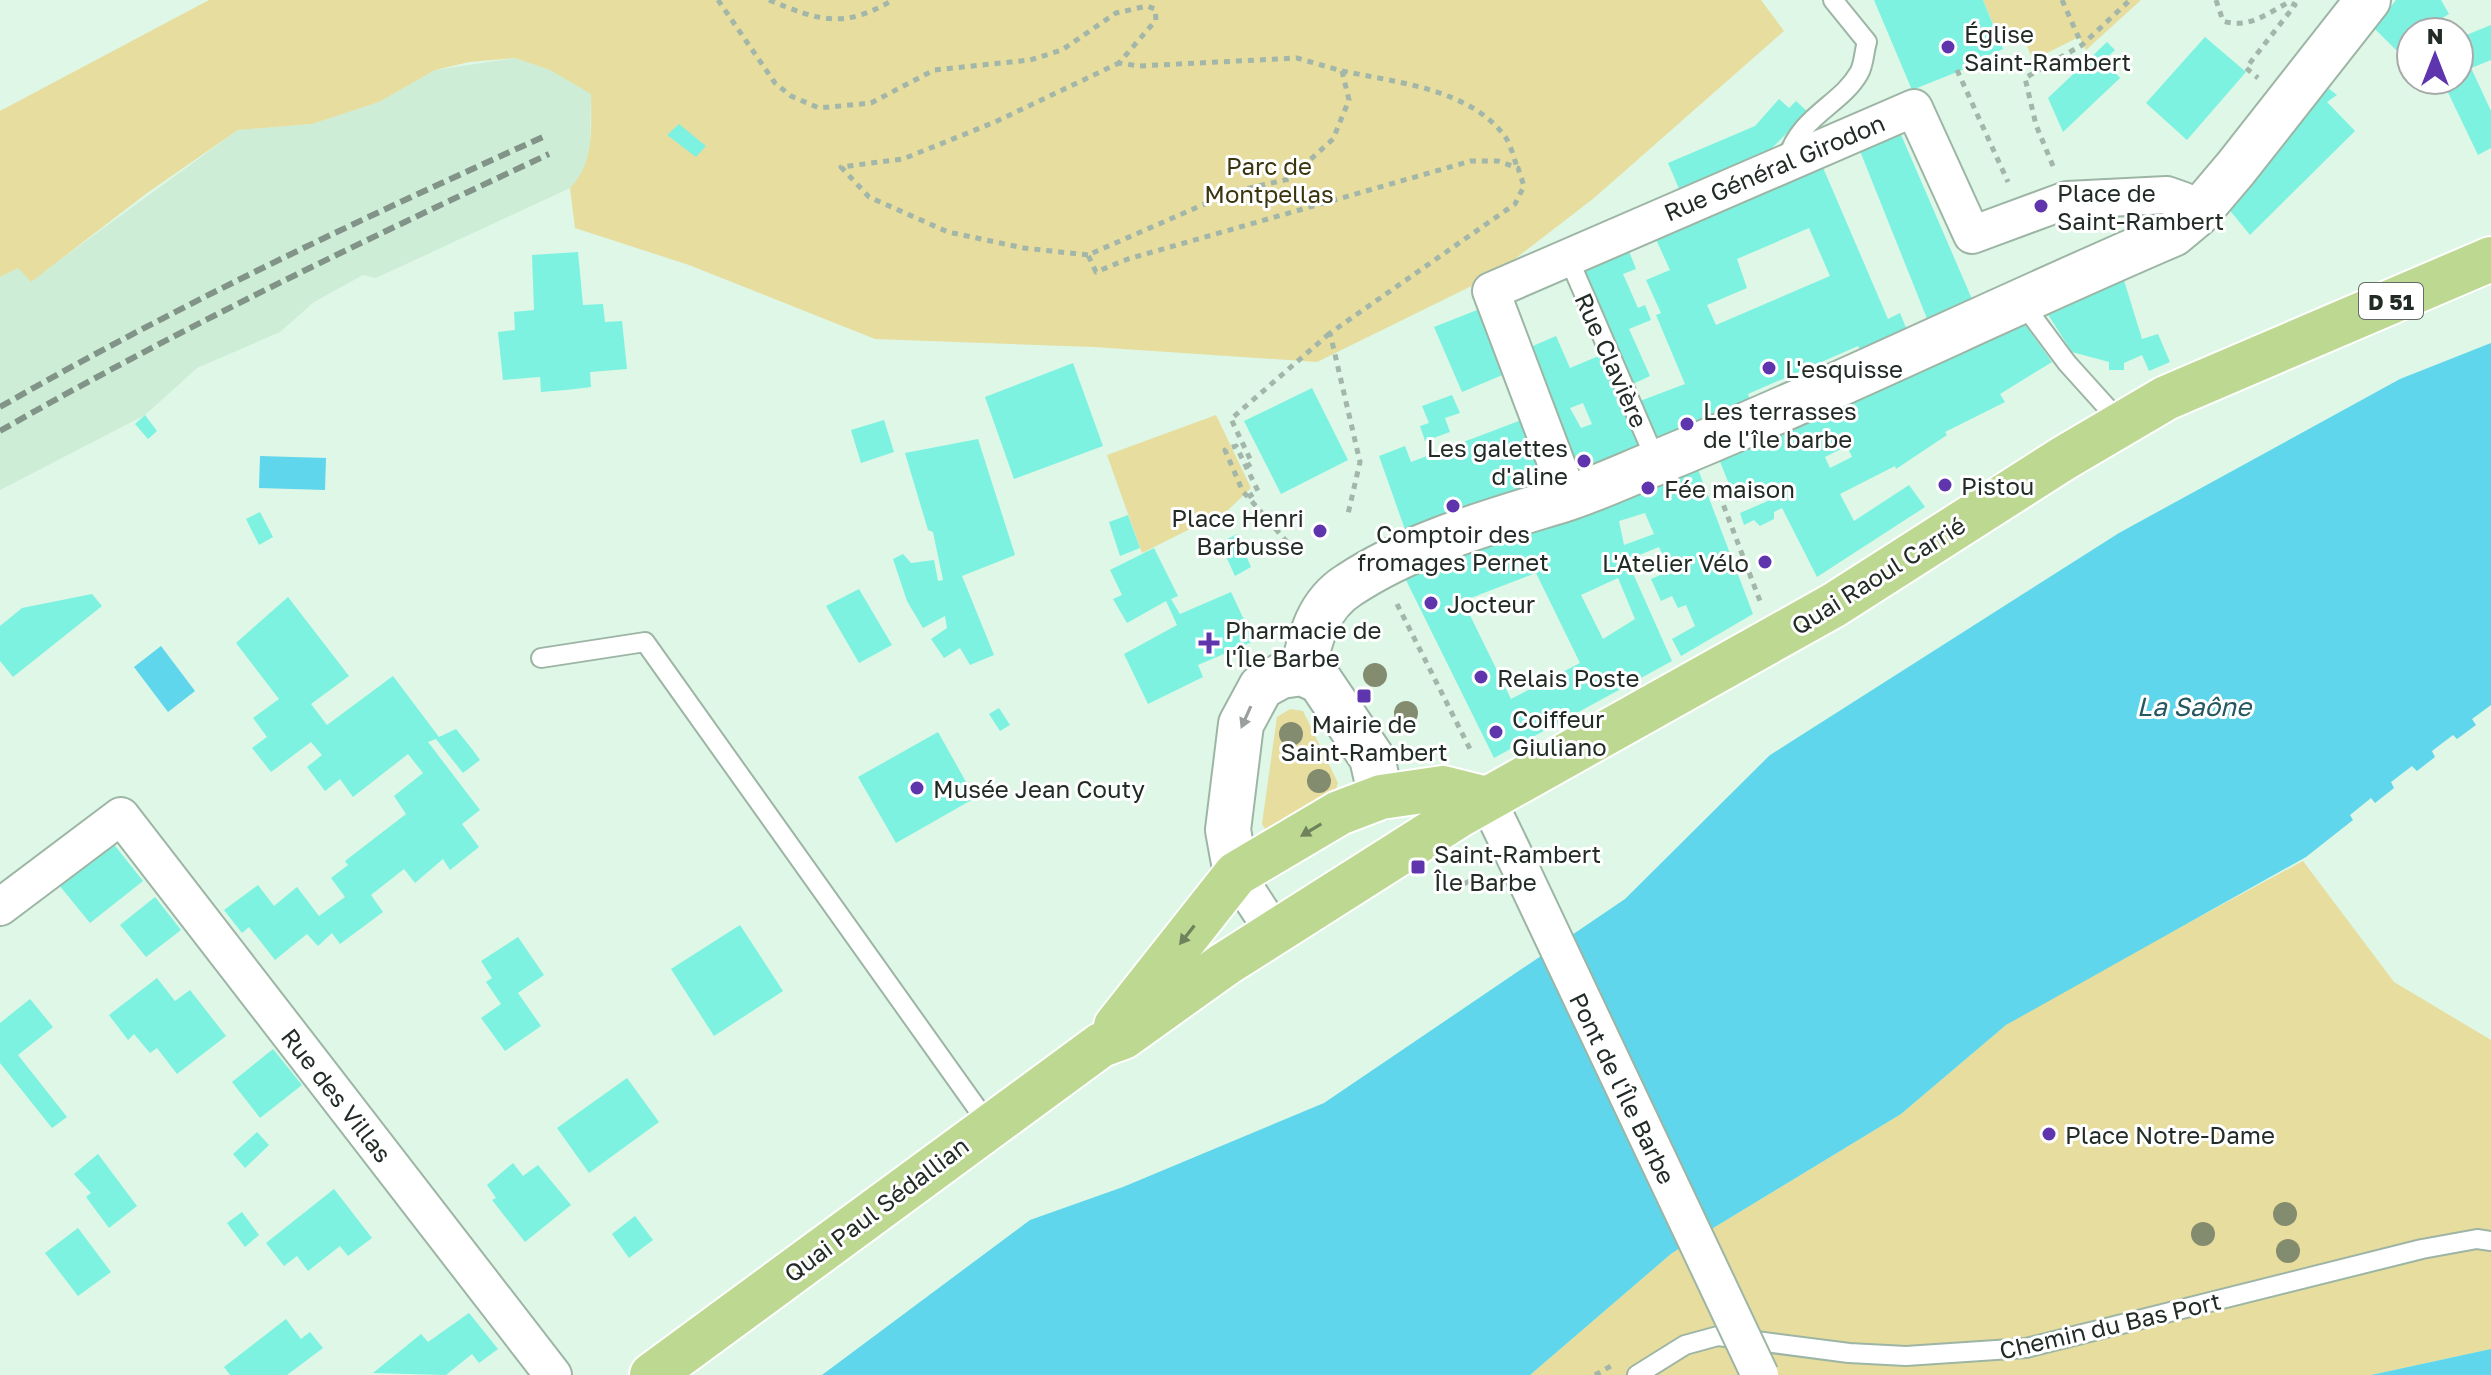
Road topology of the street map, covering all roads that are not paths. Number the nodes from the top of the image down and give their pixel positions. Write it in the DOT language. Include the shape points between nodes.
graph roads {
  1 [pos="1833,0"];
  2 [pos="2368,0"];
  3 [pos="1787,160"];
  4 [pos="2197,214"];
  5 [pos="1568,257"];
  6 [pos="2491,259"];
  7 [pos="2021,301"];
  8 [pos="2122,424"];
  9 [pos="1657,463"];
  10 [pos="1569,497"];
  11 [pos="541,658"];
  12 [pos="1302,673"];
  13 [pos="1494,796"];
  14 [pos="1381,797"];
  15 [pos="1383,862"];
  16 [pos="1236,874"];
  17 [pos="0,907"];
  18 [pos="1274,932"];
  19 [pos="1101,1045"];
  20 [pos="989,1125"];
  21 [pos="2491,1241"];
  22 [pos="553,1375"];
  23 [pos="652,1375"];
  24 [pos="1637,1375"];
  25 [pos="1760,1375"];
  1 -- 3 [label="lane" via="1867,42 1859,73 1803,129"];
  2 -- 4 [label="street"];
  3 -- 4 [label="street, Rue Général Girodon" via="1914,108 1972,235 2067,200 2167,195 2184,201"];
  3 -- 5 [label="street, Rue Général Girodon"];
  4 -- 7 [label="street" via="2173,234"];
  5 -- 9 [label="lane, Rue Clavière"];
  5 -- 10 [label="street, Rue Général Girodon" via="1491,291"];
  6 -- 8 [label="main road, Quai Raoul Carrié / D 51" via="2166,398"];
  7 -- 8 [label="lane"];
  7 -- 9 [label="street"];
  8 -- 13 [label="main road, Quai Raoul Carrié / D 51" via="1834,605"];
  9 -- 10 [label="street"];
  10 -- 12 [label="street" via="1518,511 1346,586 1314,625"];
  11 -- 20 [label="lane" via="645,642"];
  12 -- 14 [label="street" via="1320,681 1372,758"];
  12 -- 16 [label="street, one-way" via="1261,687 1241,724 1228,830"];
  13 -- 14 [label="main road, Quai Paul Sédallian" via="1443,788"];
  13 -- 15 [label="main road, Quai Paul Sédallian"];
  13 -- 25 [label="street, Pont de l'Île Barbe, bridge" via="1516,859"];
  14 -- 15 [label="main road"];
  14 -- 16 [label="main road, Quai Paul Sédallian, one-way" via="1339,813"];
  15 -- 18 [label="main road, Quai Paul Sédallian"];
  16 -- 18 [label="street"];
  16 -- 19 [label="main road, Quai Paul Sédallian, one-way"];
  17 -- 22 [label="street, Rue des Villas" via="121,816"];
  18 -- 19 [label="main road, Quai Paul Sédallian" via="1123,1037"];
  19 -- 20 [label="main road, Quai Paul Sédallian"];
  20 -- 23 [label="main road, Quai Paul Sédallian"];
  21 -- 24 [label="lane, Chemin du Bas Port" via="2422,1249 2012,1350 1906,1356 1718,1336 1685,1345"];
}
